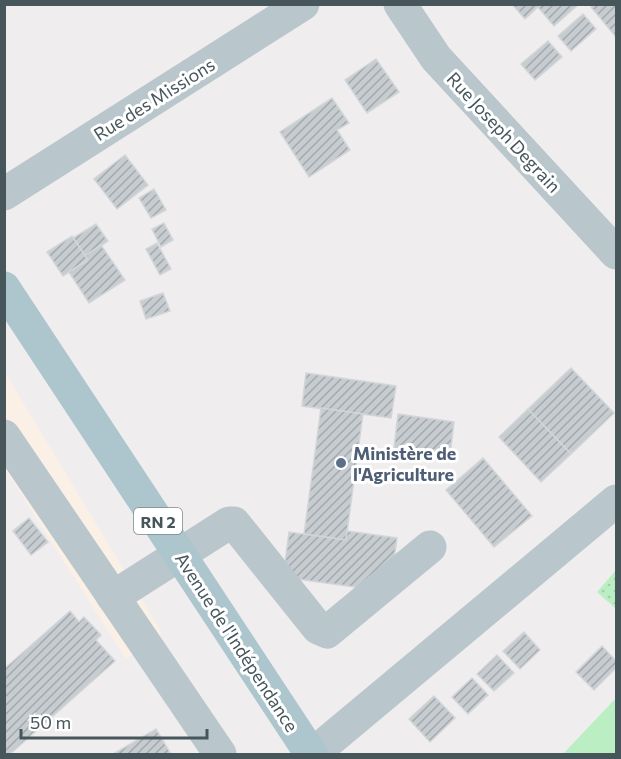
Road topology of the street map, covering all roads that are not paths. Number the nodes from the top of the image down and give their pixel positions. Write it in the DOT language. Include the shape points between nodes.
graph roads {
  1 [pos="303,4"];
  2 [pos="400,4"];
  3 [pos="4,194"];
  4 [pos="616,253"];
  5 [pos="4,288"];
  6 [pos="4,435"];
  7 [pos="616,501"];
  8 [pos="430,547"];
  9 [pos="180,554"];
  10 [pos="113,597"];
  11 [pos="220,754"];
  12 [pos="312,754"];
  1 -- 3 [label="street, Rue des Missions"];
  2 -- 4 [label="street, Rue Joseph Degrain" via="436,58"];
  5 -- 9 [label="main road, Avenue de l'Indépendance / RN 2"];
  6 -- 10 [label="street"];
  7 -- 12 [label="street"];
  8 -- 9 [label="street" via="327,632 318,628 234,523"];
  9 -- 10 [label="street"];
  9 -- 12 [label="main road, Avenue de l'Indépendance / RN 2"];
  10 -- 11 [label="street"];
}
